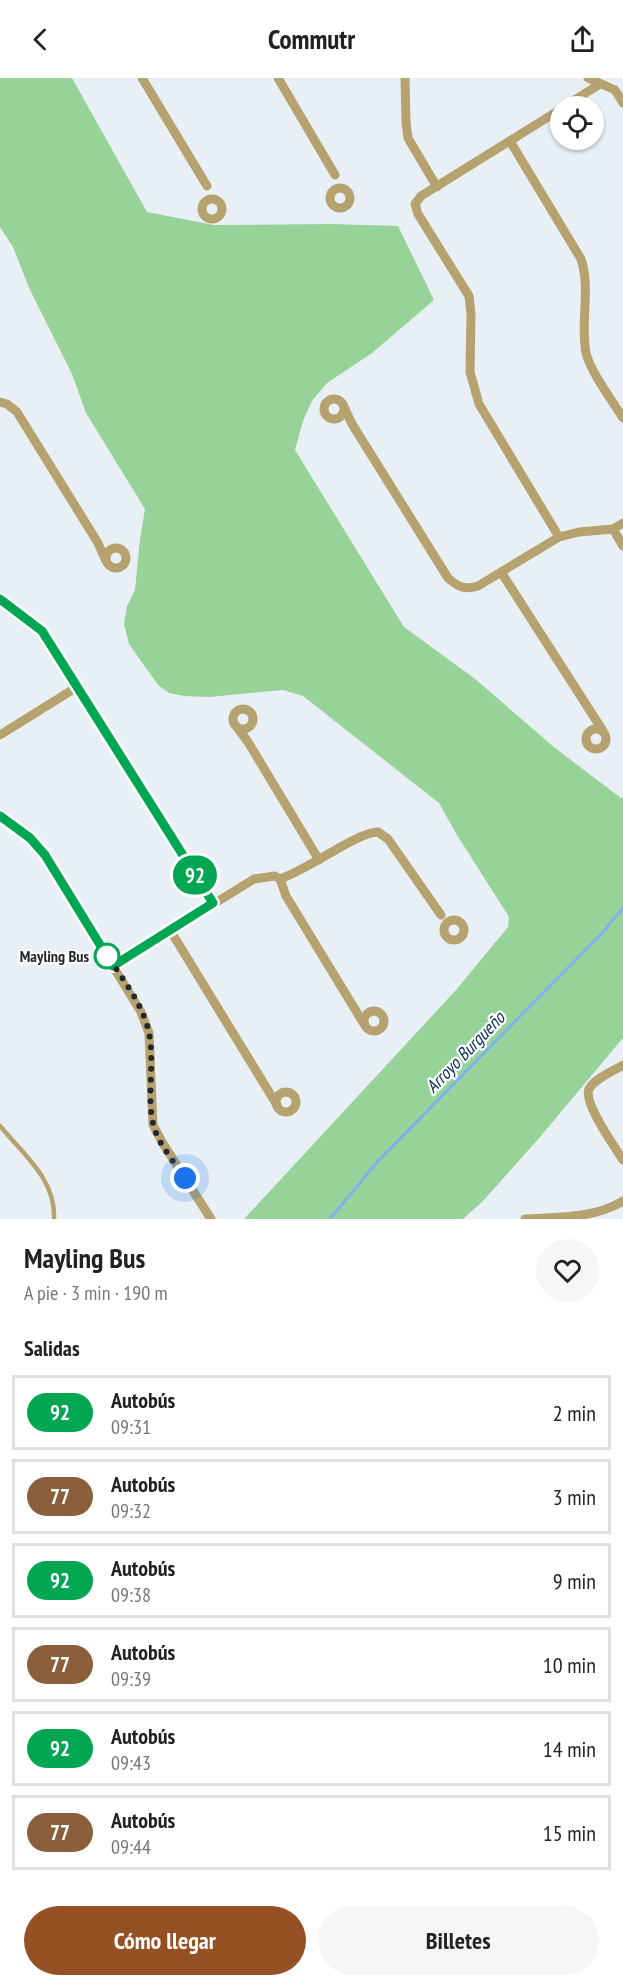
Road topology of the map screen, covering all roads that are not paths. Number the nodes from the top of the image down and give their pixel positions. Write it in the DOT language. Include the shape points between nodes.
graph roads {
  1 [pos="142,78"];
  2 [pos="278,78"];
  3 [pos="405,78"];
  4 [pos="588,78"];
  5 [pos="600,84"];
  6 [pos="581,96"];
  7 [pos="623,103"];
  8 [pos="550,116"];
  9 [pos="510,141"];
  10 [pos="335,175"];
  11 [pos="207,186"];
  12 [pos="437,187"];
  13 [pos="334,190"];
  14 [pos="347,191"];
  15 [pos="206,201"];
  16 [pos="219,201"];
  17 [pos="0,402"];
  18 [pos="344,407"];
  19 [pos="339,418"];
  20 [pos="623,418"];
  21 [pos="352,424"];
  22 [pos="623,523"];
  23 [pos="613,529"];
  24 [pos="559,537"];
  25 [pos="98,543"];
  26 [pos="623,546"];
  27 [pos="111,549"];
  28 [pos="106,561"];
  29 [pos="501,572"];
  30 [pos="0,599"];
  31 [pos="77,687"];
  32 [pos="591,716"];
  33 [pos="237,727"];
  34 [pos="249,727"];
  35 [pos="590,731"];
  36 [pos="603,732"];
  37 [pos="0,735"];
  38 [pos="248,742"];
  39 [pos="0,816"];
  40 [pos="319,861"];
  41 [pos="280,879"];
  42 [pos="213,903"];
  43 [pos="441,915"];
  44 [pos="453,920"];
  45 [pos="444,927"];
  46 [pos="170,930"];
  47 [pos="113,966"];
  48 [pos="355,1006"];
  49 [pos="369,1012"];
  50 [pos="364,1024"];
  51 [pos="623,1065"];
  52 [pos="268,1088"];
  53 [pos="281,1093"];
  54 [pos="277,1105"];
  55 [pos="0,1126"];
  56 [pos="623,1160"];
  57 [pos="623,1201"];
  58 [pos="54,1219"];
  59 [pos="211,1219"];
  60 [pos="525,1219"];
  1 -- 11 [label="street"];
  2 -- 10 [label="street"];
  3 -- 12 [label="street" via="408,138"];
  4 -- 5 [label="street"];
  5 -- 6 [label="street"];
  5 -- 7 [label="street" via="615,90"];
  8 -- 9 [label="street"];
  9 -- 12 [label="street"];
  9 -- 20 [label="street" via="581,259 586,353"];
  10 -- 13 [label="street"];
  10 -- 14 [label="street"];
  11 -- 15 [label="street"];
  11 -- 16 [label="street"];
  12 -- 24 [label="street" via="417,199 416,208 469,296 470,372 475,394"];
  13 -- 14 [label="street"];
  13 -- 14 [label="street" via="330,202 341,208 350,200"];
  15 -- 16 [label="street"];
  15 -- 16 [label="street" via="202,213 209,219 221,214"];
  17 -- 25 [label="street" via="17,412"];
  18 -- 19 [label="street"];
  18 -- 19 [label="street" via="338,399 326,404 327,416"];
  18 -- 21 [label="street"];
  19 -- 21 [label="street"];
  21 -- 29 [label="street" via="448,578 458,586 470,588"];
  22 -- 23 [label="street"];
  23 -- 24 [label="street"];
  23 -- 26 [label="street"];
  24 -- 29 [label="street"];
  25 -- 27 [label="street"];
  25 -- 28 [label="street"];
  27 -- 28 [label="street"];
  27 -- 28 [label="street" via="121,549 126,561 116,568"];
  29 -- 32 [label="street"];
  30 -- 31 [label="street" via="42,631"];
  31 -- 37 [label="street"];
  31 -- 42 [label="street"];
  32 -- 35 [label="street"];
  32 -- 36 [label="street"];
  33 -- 34 [label="street"];
  33 -- 34 [label="street" via="233,717 242,709 253,715"];
  33 -- 38 [label="street"];
  34 -- 38 [label="street"];
  35 -- 36 [label="street"];
  35 -- 36 [label="street" via="585,739 593,749 605,744"];
  38 -- 40 [label="street"];
  39 -- 47 [label="street" via="41,850"];
  40 -- 41 [label="street"];
  40 -- 43 [label="street" via="365,835 378,832 388,839"];
  41 -- 42 [label="street" via="271,875 254,879"];
  41 -- 48 [label="street" via="286,896"];
  42 -- 46 [label="street"];
  43 -- 44 [label="street"];
  43 -- 45 [label="street"];
  44 -- 45 [label="street"];
  44 -- 45 [label="street" via="463,927 461,936 449,938"];
  46 -- 47 [label="street"];
  46 -- 52 [label="street"];
  47 -- 59 [label="street" via="147,1025 156,1133"];
  48 -- 49 [label="street"];
  48 -- 50 [label="street"];
  49 -- 50 [label="street"];
  49 -- 50 [label="street" via="381,1014 382,1026 374,1031"];
  51 -- 56 [label="street" via="595,1082 587,1095"];
  52 -- 53 [label="street"];
  52 -- 54 [label="street"];
  53 -- 54 [label="street"];
  53 -- 54 [label="street" via="291,1093 297,1104 287,1113"];
  55 -- 58 [label="lane" via="46,1180 55,1208"];
  57 -- 60 [label="street" via="597,1213"];
}
